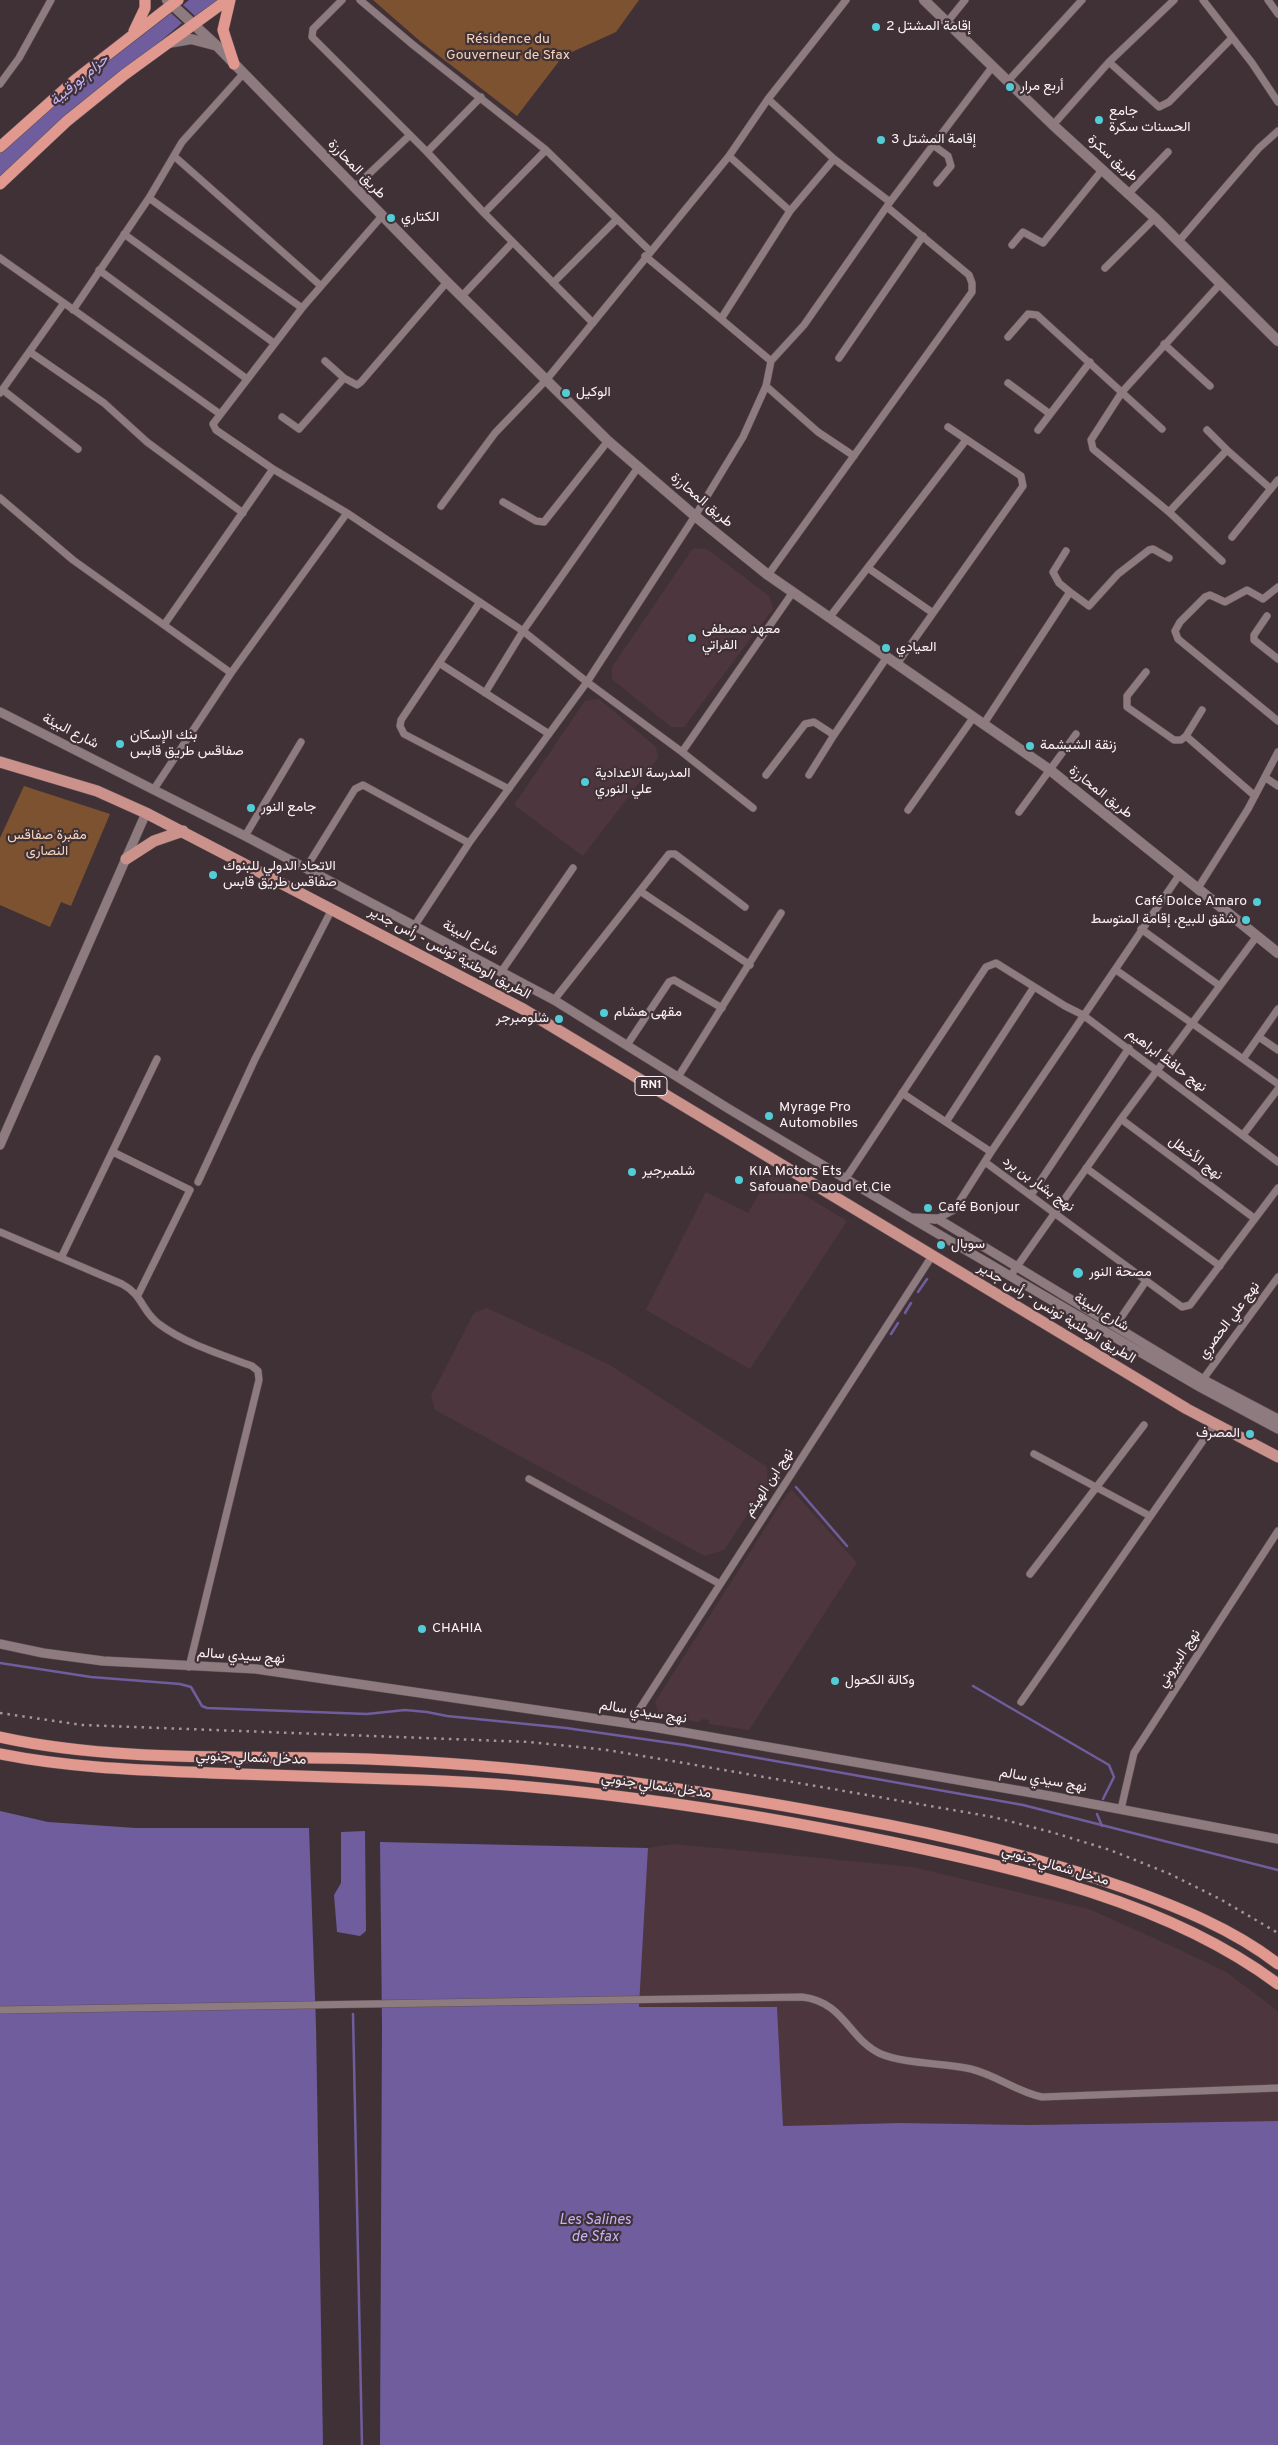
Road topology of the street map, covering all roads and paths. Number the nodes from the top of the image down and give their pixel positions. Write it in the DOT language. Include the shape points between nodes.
graph roads {
  1 [pos="51,0"];
  2 [pos="145,0"];
  3 [pos="229,0"];
  4 [pos="342,0"];
  5 [pos="360,0"];
  6 [pos="846,0"];
  7 [pos="924,0"];
  8 [pos="965,0"];
  9 [pos="1082,0"];
  10 [pos="1174,0"];
  11 [pos="1203,0"];
  12 [pos="1268,0"];
  13 [pos="173,3"];
  14 [pos="1278,14"];
  15 [pos="948,21"];
  16 [pos="191,23"];
  17 [pos="130,36"];
  18 [pos="1231,39"];
  19 [pos="167,43"];
  20 [pos="217,46"];
  21 [pos="1109,62"];
  22 [pos="234,64"];
  23 [pos="992,66"];
  24 [pos="243,74"];
  25 [pos="1008,82"];
  26 [pos="0,84"];
  27 [pos="481,97"];
  28 [pos="768,99"];
  29 [pos="1278,102"];
  30 [pos="1053,124"];
  31 [pos="1278,131"];
  32 [pos="410,135"];
  33 [pos="934,145"];
  34 [pos="0,147"];
  35 [pos="546,150"];
  36 [pos="427,152"];
  37 [pos="1168,152"];
  38 [pos="174,156"];
  39 [pos="729,156"];
  40 [pos="834,159"];
  41 [pos="1103,169"];
  42 [pos="937,183"];
  43 [pos="0,184"];
  44 [pos="354,188"];
  45 [pos="1129,193"];
  46 [pos="149,198"];
  47 [pos="888,205"];
  48 [pos="790,211"];
  49 [pos="484,213"];
  50 [pos="382,216"];
  51 [pos="1155,218"];
  52 [pos="617,219"];
  53 [pos="124,234"];
  54 [pos="923,236"];
  55 [pos="1179,241"];
  56 [pos="512,243"];
  57 [pos="1012,245"];
  58 [pos="648,253"];
  59 [pos="0,258"];
  60 [pos="1105,268"];
  61 [pos="100,270"];
  62 [pos="447,282"];
  63 [pos="553,283"];
  64 [pos="1221,283"];
  65 [pos="321,286"];
  66 [pos="462,296"];
  67 [pos="64,304"];
  68 [pos="302,308"];
  69 [pos="73,310"];
  70 [pos="721,319"];
  71 [pos="593,323"];
  72 [pos="1008,337"];
  73 [pos="1278,341"];
  74 [pos="274,343"];
  75 [pos="1164,344"];
  76 [pos="30,352"];
  77 [pos="839,358"];
  78 [pos="325,361"];
  79 [pos="771,361"];
  80 [pos="1090,362"];
  81 [pos="344,378"];
  82 [pos="247,379"];
  83 [pos="547,379"];
  84 [pos="1008,383"];
  85 [pos="766,386"];
  86 [pos="1210,386"];
  87 [pos="1,391"];
  88 [pos="1122,392"];
  89 [pos="220,414"];
  90 [pos="1050,414"];
  91 [pos="282,417"];
  92 [pos="948,427"];
  93 [pos="1162,429"];
  94 [pos="1038,430"];
  95 [pos="1207,430"];
  96 [pos="966,440"];
  97 [pos="608,441"];
  98 [pos="78,449"];
  99 [pos="1227,450"];
  100 [pos="854,456"];
  101 [pos="639,466"];
  102 [pos="273,469"];
  103 [pos="1278,480"];
  104 [pos="1272,489"];
  105 [pos="0,498"];
  106 [pos="503,502"];
  107 [pos="440,506"];
  108 [pos="1169,512"];
  109 [pos="243,513"];
  110 [pos="347,514"];
  111 [pos="695,516"];
  112 [pos="1232,537"];
  113 [pos="1066,551"];
  114 [pos="1169,558"];
  115 [pos="1222,561"];
  116 [pos="868,568"];
  117 [pos="768,576"];
  118 [pos="1278,587"];
  119 [pos="792,592"];
  120 [pos="1070,592"];
  121 [pos="480,602"];
  122 [pos="933,613"];
  123 [pos="1266,616"];
  124 [pos="830,618"];
  125 [pos="164,625"];
  126 [pos="523,631"];
  127 [pos="886,657"];
  128 [pos="1278,659"];
  129 [pos="439,663"];
  130 [pos="897,664"];
  131 [pos="1146,672"];
  132 [pos="231,673"];
  133 [pos="587,682"];
  134 [pos="485,693"];
  135 [pos="1202,710"];
  136 [pos="0,712"];
  137 [pos="974,718"];
  138 [pos="1278,721"];
  139 [pos="983,725"];
  140 [pos="549,734"];
  141 [pos="1076,734"];
  142 [pos="834,735"];
  143 [pos="1186,736"];
  144 [pos="301,742"];
  145 [pos="682,752"];
  146 [pos="1278,752"];
  147 [pos="0,762"];
  148 [pos="1050,770"];
  149 [pos="766,775"];
  150 [pos="809,775"];
  151 [pos="1266,778"];
  152 [pos="1278,786"];
  153 [pos="154,789"];
  154 [pos="509,789"];
  155 [pos="1255,796"];
  156 [pos="754,808"];
  157 [pos="908,810"];
  158 [pos="1019,812"];
  159 [pos="146,813"];
  160 [pos="183,831"];
  161 [pos="245,836"];
  162 [pos="469,843"];
  163 [pos="126,859"];
  164 [pos="306,868"];
  165 [pos="573,868"];
  166 [pos="1180,874"];
  167 [pos="1198,888"];
  168 [pos="640,891"];
  169 [pos="745,906"];
  170 [pos="332,909"];
  171 [pos="780,913"];
  172 [pos="414,925"];
  173 [pos="1141,929"];
  174 [pos="1257,936"];
  175 [pos="1278,953"];
  176 [pos="750,965"];
  177 [pos="1116,970"];
  178 [pos="501,972"];
  179 [pos="1220,986"];
  180 [pos="1034,987"];
  181 [pos="554,1000"];
  182 [pos="722,1008"];
  183 [pos="1278,1009"];
  184 [pos="1084,1015"];
  185 [pos="1193,1023"];
  186 [pos="1259,1037"];
  187 [pos="627,1045"];
  188 [pos="1129,1048"];
  189 [pos="1278,1050"];
  190 [pos="157,1059"];
  191 [pos="1243,1059"];
  192 [pos="1159,1070"];
  193 [pos="678,1077"];
  194 [pos="1278,1084"];
  195 [pos="1278,1090"];
  196 [pos="902,1093"];
  197 [pos="1121,1119"];
  198 [pos="946,1122"];
  199 [pos="1243,1135"];
  200 [pos="0,1146"];
  201 [pos="113,1152"];
  202 [pos="991,1152"];
  203 [pos="985,1162"];
  204 [pos="1278,1162"];
  205 [pos="1086,1168"];
  206 [pos="846,1178"];
  207 [pos="198,1182"];
  208 [pos="1278,1188"];
  209 [pos="1031,1195"];
  210 [pos="1055,1213"];
  211 [pos="911,1218"];
  212 [pos="1254,1218"];
  213 [pos="938,1219"];
  214 [pos="923,1224"];
  215 [pos="0,1232"];
  216 [pos="932,1256"];
  217 [pos="61,1258"];
  218 [pos="1220,1266"];
  219 [pos="1014,1271"];
  220 [pos="1278,1277"];
  221 [pos="1146,1281"];
  222 [pos="138,1295"];
  223 [pos="1116,1325"];
  224 [pos="1200,1383"];
  225 [pos="1278,1419"];
  226 [pos="1144,1425"];
  227 [pos="1214,1425"];
  228 [pos="1278,1429"];
  229 [pos="1034,1454"];
  230 [pos="1278,1457"];
  231 [pos="529,1479"];
  232 [pos="1096,1488"];
  233 [pos="1150,1516"];
  234 [pos="1278,1531"];
  235 [pos="1030,1574"];
  236 [pos="720,1584"];
  237 [pos="0,1644"];
  238 [pos="190,1667"];
  239 [pos="1021,1702"];
  240 [pos="630,1724"];
  241 [pos="0,1737"];
  242 [pos="0,1754"];
  243 [pos="1122,1809"];
  244 [pos="1278,1839"];
  245 [pos="1278,1964"];
  246 [pos="1278,1984"];
  247 [pos="0,2010"];
  248 [pos="1278,2088"];
  1 -- 26 [label="street" via="19,58"];
  2 -- 17 [label="highway" via="143,13"];
  3 -- 16 [label="highway"];
  3 -- 22 [label="highway" via="222,30"];
  4 -- 32 [label="street" via="313,29 312,37"];
  5 -- 27 [label="street"];
  6 -- 28 [label="street"];
  7 -- 15 [label="main road, طريق سكرة"];
  8 -- 15 [label="street"];
  9 -- 25 [label="street"];
  10 -- 21 [label="street"];
  11 -- 18 [label="street"];
  12 -- 14 [label="street"];
  13 -- 16 [label="main road, طريق المحارزة"];
  13 -- 17 [label="highway"];
  15 -- 23 [label="main road, طريق سكرة"];
  16 -- 19 [label="highway"];
  16 -- 20 [label="main road, طريق المحارزة"];
  17 -- 34 [label="highway" via="41,108"];
  18 -- 21 [label="street" via="1169,102 1159,107"];
  18 -- 29 [label="street"];
  19 -- 20 [label="main road" via="191,39"];
  19 -- 43 [label="highway" via="67,121"];
  20 -- 22 [label="main road, طريق المحارزة"];
  21 -- 30 [label="street"];
  22 -- 24 [label="main road, طريق المحارزة"];
  23 -- 25 [label="main road, طريق سكرة"];
  23 -- 33 [label="street"];
  24 -- 38 [label="street" via="182,142"];
  24 -- 44 [label="main road, طريق المحارزة"];
  25 -- 30 [label="main road, طريق سكرة"];
  27 -- 35 [label="street"];
  27 -- 36 [label="street"];
  28 -- 39 [label="street"];
  28 -- 40 [label="street"];
  30 -- 41 [label="main road, طريق سكرة"];
  31 -- 55 [label="street" via="1259,148"];
  32 -- 36 [label="street"];
  32 -- 44 [label="street"];
  33 -- 42 [label="street" via="948,156 951,166"];
  33 -- 47 [label="street"];
  35 -- 49 [label="street"];
  35 -- 52 [label="street"];
  36 -- 49 [label="street"];
  37 -- 45 [label="street"];
  38 -- 46 [label="street"];
  38 -- 65 [label="street"];
  39 -- 48 [label="street"];
  39 -- 58 [label="street"];
  40 -- 47 [label="street"];
  40 -- 48 [label="street"];
  41 -- 45 [label="main road, طريق سكرة"];
  41 -- 57 [label="street" via="1042,243 1022,232"];
  44 -- 50 [label="main road, طريق المحارزة"];
  45 -- 51 [label="main road, طريق سكرة"];
  46 -- 53 [label="street"];
  46 -- 68 [label="street"];
  47 -- 54 [label="street"];
  47 -- 79 [label="street" via="804,324"];
  48 -- 70 [label="street"];
  49 -- 56 [label="street"];
  50 -- 62 [label="main road, طريق المحارزة"];
  50 -- 65 [label="street"];
  51 -- 55 [label="main road, طريق سكرة"];
  51 -- 60 [label="street"];
  52 -- 58 [label="street"];
  52 -- 63 [label="street"];
  53 -- 61 [label="street"];
  53 -- 74 [label="street"];
  54 -- 77 [label="street"];
  54 -- 100 [label="street" via="969,275 972,292"];
  55 -- 64 [label="main road, طريق سكرة"];
  56 -- 63 [label="street"];
  56 -- 66 [label="street"];
  58 -- 70 [label="street"];
  58 -- 71 [label="street"];
  59 -- 67 [label="street"];
  61 -- 69 [label="street"];
  61 -- 82 [label="street"];
  62 -- 66 [label="main road, طريق المحارزة"];
  62 -- 81 [label="street" via="361,382 353,384"];
  63 -- 71 [label="street"];
  64 -- 73 [label="main road, طريق سكرة"];
  64 -- 75 [label="street"];
  65 -- 68 [label="street"];
  66 -- 83 [label="main road, طريق المحارزة"];
  67 -- 69 [label="street"];
  67 -- 76 [label="street"];
  68 -- 74 [label="street"];
  69 -- 89 [label="street"];
  70 -- 79 [label="street"];
  71 -- 83 [label="street"];
  72 -- 80 [label="street" via="1019,322 1032,313"];
  74 -- 82 [label="street"];
  75 -- 86 [label="street"];
  75 -- 88 [label="street"];
  76 -- 87 [label="street"];
  76 -- 109 [label="street" via="104,403 147,442"];
  78 -- 81 [label="street"];
  79 -- 85 [label="street"];
  80 -- 88 [label="street"];
  80 -- 90 [label="street"];
  81 -- 91 [label="street" via="303,427 296,428"];
  82 -- 89 [label="street"];
  83 -- 97 [label="main road, طريق المحارزة"];
  83 -- 107 [label="street" via="496,433"];
  84 -- 90 [label="street"];
  85 -- 100 [label="street" via="818,432"];
  85 -- 111 [label="street" via="743,437"];
  87 -- 98 [label="street"];
  88 -- 93 [label="street"];
  88 -- 108 [label="street" via="1091,440 1093,449"];
  89 -- 102 [label="street" via="214,428"];
  90 -- 94 [label="street"];
  92 -- 96 [label="street"];
  95 -- 99 [label="street"];
  96 -- 116 [label="street"];
  96 -- 122 [label="street" via="1021,476 1023,486"];
  97 -- 101 [label="main road, طريق المحارزة"];
  97 -- 106 [label="street" via="544,522 536,521"];
  99 -- 104 [label="street"];
  99 -- 108 [label="street"];
  100 -- 117 [label="street"];
  101 -- 111 [label="main road, طريق المحارزة"];
  101 -- 126 [label="street"];
  102 -- 109 [label="street"];
  102 -- 110 [label="street"];
  103 -- 104 [label="street"];
  104 -- 112 [label="street"];
  105 -- 125 [label="street" via="73,560"];
  108 -- 115 [label="street"];
  109 -- 125 [label="street"];
  110 -- 121 [label="street"];
  110 -- 132 [label="street"];
  111 -- 117 [label="main road, طريق المحارزة"];
  111 -- 133 [label="street"];
  113 -- 120 [label="street" via="1053,572 1059,583"];
  114 -- 120 [label="street" via="1149,550 1112,580 1090,606"];
  116 -- 122 [label="street"];
  116 -- 124 [label="street"];
  117 -- 119 [label="main road, طريق المحارزة"];
  118 -- 138 [label="street" via="1263,599 1247,590 1225,602 1210,595 1205,597 1175,631 1178,639"];
  119 -- 124 [label="main road, طريق المحارزة"];
  119 -- 145 [label="street"];
  120 -- 139 [label="street"];
  121 -- 126 [label="street"];
  121 -- 129 [label="street"];
  122 -- 130 [label="street"];
  123 -- 128 [label="street" via="1254,640"];
  124 -- 127 [label="main road, طريق المحارزة"];
  125 -- 132 [label="street"];
  126 -- 133 [label="street"];
  126 -- 134 [label="street"];
  127 -- 130 [label="main road, طريق المحارزة"];
  127 -- 142 [label="street"];
  129 -- 134 [label="street"];
  129 -- 154 [label="street" via="400,720 404,734"];
  130 -- 137 [label="main road, طريق المحارزة"];
  131 -- 143 [label="street" via="1127,696 1127,707 1174,740"];
  132 -- 153 [label="street"];
  133 -- 140 [label="street"];
  133 -- 145 [label="street"];
  134 -- 140 [label="street"];
  135 -- 143 [label="street"];
  136 -- 153 [label="street, شارع البيئة"];
  137 -- 139 [label="main road, طريق المحارزة"];
  137 -- 157 [label="street"];
  139 -- 148 [label="main road, طريق المحارزة"];
  140 -- 154 [label="street"];
  141 -- 148 [label="street"];
  142 -- 149 [label="street" via="814,722 805,724"];
  142 -- 150 [label="street"];
  143 -- 155 [label="street"];
  144 -- 161 [label="street"];
  145 -- 156 [label="street"];
  146 -- 151 [label="street"];
  147 -- 159 [label="main road, الطريق الوطنية تونس - رأس جدير / RN1" via="98,791"];
  148 -- 158 [label="street"];
  148 -- 166 [label="main road, طريق المحارزة"];
  151 -- 152 [label="street"];
  151 -- 155 [label="street"];
  153 -- 161 [label="street, شارع البيئة"];
  154 -- 162 [label="street"];
  155 -- 167 [label="street"];
  159 -- 160 [label="main road, الطريق الوطنية تونس - رأس جدير / RN1"];
  159 -- 163 [label="street"];
  160 -- 163 [label="main road" via="154,841"];
  160 -- 170 [label="main road, الطريق الوطنية تونس - رأس جدير / RN1"];
  161 -- 164 [label="street, شارع البيئة"];
  162 -- 164 [label="street" via="363,785 355,789"];
  162 -- 172 [label="street"];
  163 -- 200 [label="street"];
  164 -- 172 [label="street, شارع البيئة"];
  165 -- 178 [label="street"];
  166 -- 167 [label="main road, طريق المحارزة"];
  166 -- 173 [label="street"];
  167 -- 174 [label="main road, طريق المحارزة"];
  168 -- 169 [label="street" via="664,858 675,854"];
  168 -- 176 [label="street"];
  168 -- 181 [label="street"];
  170 -- 207 [label="street" via="254,1059"];
  170 -- 216 [label="main road, الطريق الوطنية تونس - رأس جدير / RN1" via="523,1009"];
  171 -- 176 [label="street"];
  172 -- 178 [label="street, شارع البيئة"];
  173 -- 177 [label="street"];
  173 -- 179 [label="street"];
  174 -- 175 [label="main road, طريق المحارزة"];
  174 -- 179 [label="street"];
  176 -- 182 [label="street"];
  177 -- 184 [label="street"];
  177 -- 185 [label="street"];
  178 -- 181 [label="street, شارع البيئة"];
  179 -- 185 [label="street"];
  180 -- 184 [label="street, نهج حافظ ابراهيم"];
  180 -- 196 [label="street, نهج حافظ ابراهيم" via="996,963 986,967"];
  180 -- 198 [label="street"];
  181 -- 187 [label="street, شارع البيئة"];
  182 -- 187 [label="street" via="674,980 669,982"];
  182 -- 193 [label="street"];
  183 -- 186 [label="street"];
  184 -- 188 [label="street, نهج حافظ ابراهيم"];
  184 -- 202 [label="street"];
  185 -- 191 [label="street"];
  185 -- 192 [label="street"];
  186 -- 189 [label="street"];
  186 -- 191 [label="street"];
  187 -- 193 [label="street, شارع البيئة"];
  188 -- 192 [label="street, نهج حافظ ابراهيم"];
  188 -- 209 [label="street"];
  190 -- 201 [label="street"];
  191 -- 194 [label="street"];
  192 -- 197 [label="street"];
  192 -- 199 [label="street, نهج حافظ ابراهيم"];
  193 -- 206 [label="street, شارع البيئة"];
  195 -- 199 [label="street"];
  196 -- 198 [label="street, نهج بشار بن برد"];
  196 -- 206 [label="street"];
  197 -- 205 [label="street"];
  197 -- 212 [label="street, نهج الأخطل"];
  198 -- 202 [label="street, نهج بشار بن برد"];
  199 -- 204 [label="street, نهج حافظ ابراهيم"];
  201 -- 217 [label="street"];
  201 -- 222 [label="street" via="190,1190"];
  202 -- 203 [label="street, نهج بشار بن برد"];
  203 -- 209 [label="street, نهج بشار بن برد"];
  203 -- 213 [label="street" via="954,1210"];
  205 -- 210 [label="street"];
  205 -- 218 [label="street"];
  206 -- 211 [label="street, شارع البيئة"];
  208 -- 212 [label="street"];
  209 -- 210 [label="street, نهج بشار بن برد"];
  210 -- 219 [label="street"];
  210 -- 221 [label="street, نهج بشار بن برد"];
  211 -- 213 [label="street, شارع البيئة"];
  211 -- 214 [label="street, شارع البيئة"];
  212 -- 218 [label="street"];
  213 -- 214 [label="street"];
  213 -- 219 [label="street, شارع البيئة"];
  214 -- 219 [label="street, شارع البيئة"];
  215 -- 217 [label="street"];
  216 -- 227 [label="main road, الطريق الوطنية تونس - رأس جدير / RN1"];
  216 -- 236 [label="street, نهج ابن الهيثم"];
  217 -- 222 [label="street" via="122,1284"];
  218 -- 221 [label="street, نهج بشار بن برد" via="1182,1308"];
  219 -- 223 [label="street, شارع البيئة"];
  219 -- 224 [label="street, شارع البيئة"];
  220 -- 224 [label="street, نهج علي الحصري"];
  221 -- 223 [label="street"];
  222 -- 238 [label="street" via="159,1324 210,1350 252,1366 259,1374"];
  223 -- 224 [label="street, شارع البيئة"];
  224 -- 225 [label="street, شارع البيئة"];
  224 -- 228 [label="street, شارع البيئة"];
  226 -- 232 [label="street"];
  227 -- 230 [label="main road, الطريق الوطنية تونس - رأس جدير / RN1"];
  227 -- 233 [label="street"];
  229 -- 232 [label="street"];
  231 -- 236 [label="street"];
  232 -- 233 [label="street"];
  232 -- 235 [label="street"];
  233 -- 239 [label="street"];
  234 -- 243 [label="street, نهج البيروني" via="1134,1753"];
  236 -- 240 [label="street, نهج ابن الهيثم"];
  237 -- 238 [label="street, نهج سيدي سالم" via="75,1657"];
  238 -- 240 [label="street, نهج سيدي سالم" via="256,1669"];
  240 -- 243 [label="street, نهج سيدي سالم"];
  241 -- 245 [label="highway, مدخل شمالي جنوبي" via="90,1751 371,1760 486,1768 659,1786 818,1811 979,1843 1091,1876 1192,1914"];
  242 -- 246 [label="highway, مدخل شمالي جنوبي" via="111,1770 426,1780 532,1787 811,1826 942,1853 1073,1886 1185,1930"];
  243 -- 244 [label="street, نهج سيدي سالم"];
  247 -- 248 [label="street" via="802,1997 834,2009 865,2043 883,2055 974,2070 1042,2097"];
}
